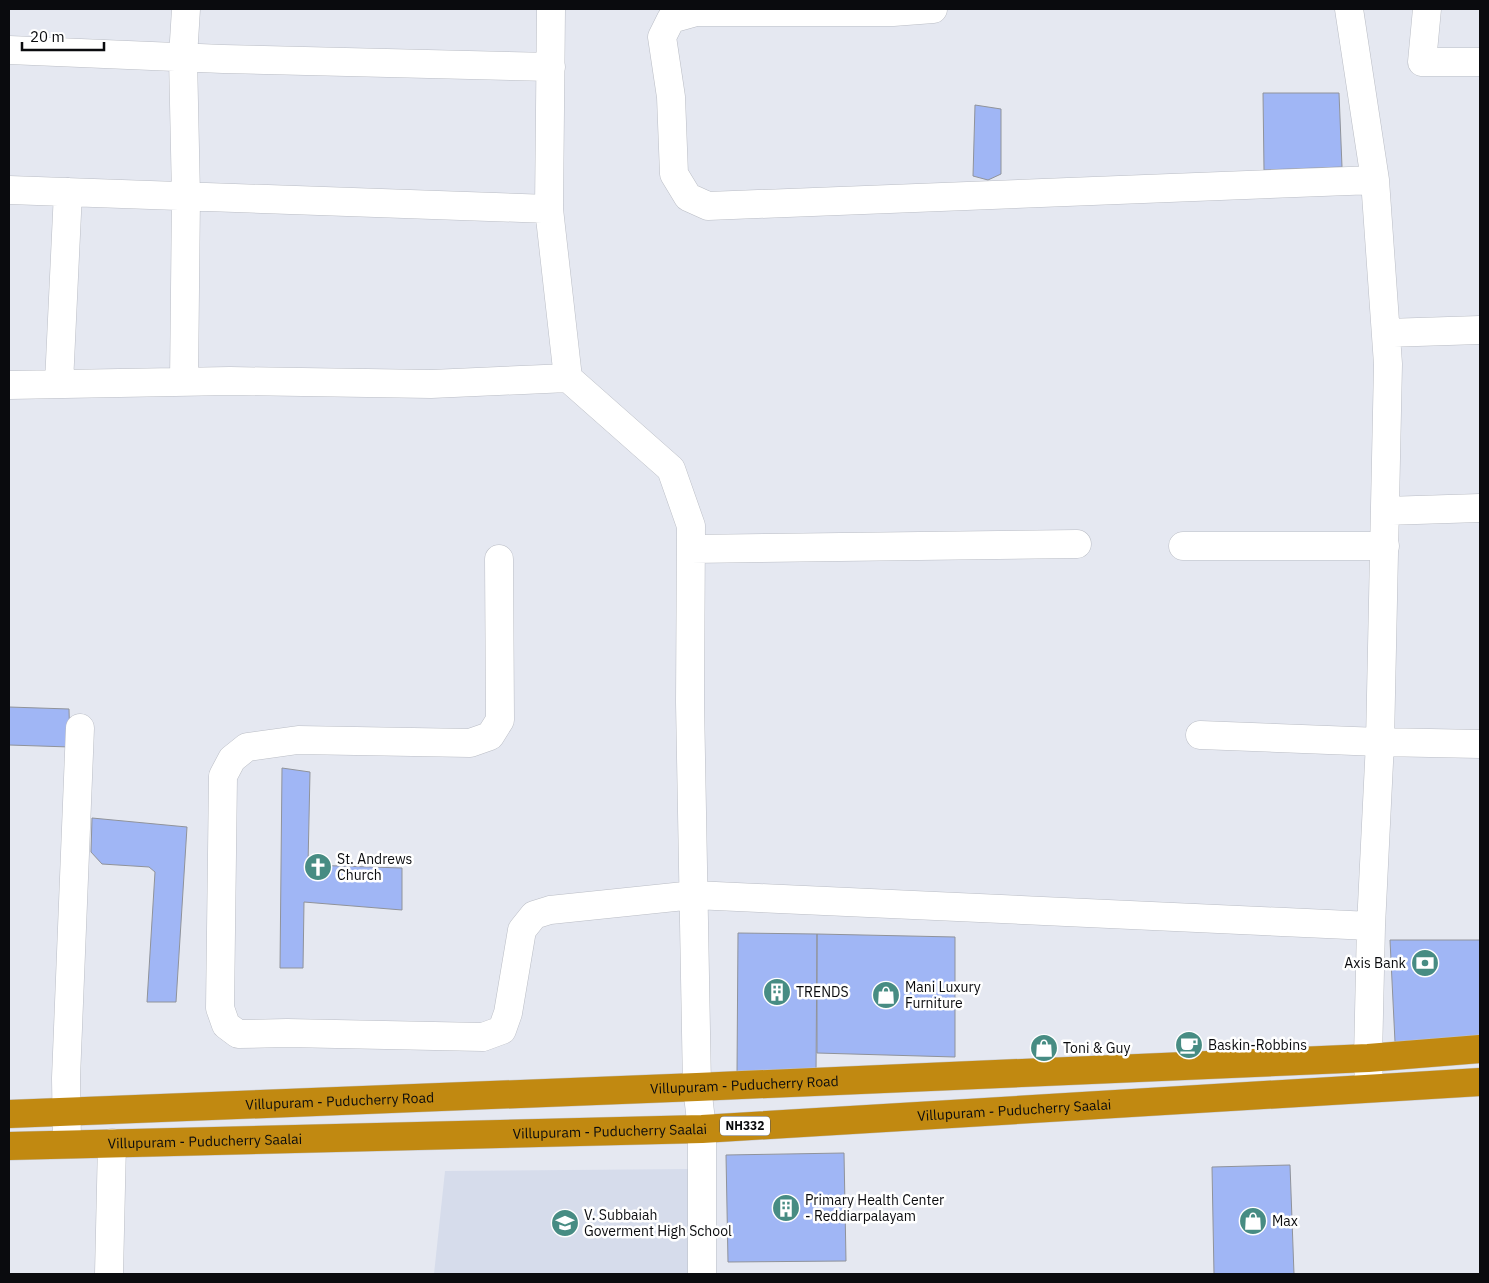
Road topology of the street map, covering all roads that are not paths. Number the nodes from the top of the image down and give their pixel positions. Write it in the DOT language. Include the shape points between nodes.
graph roads {
  1 [pos="186,9"];
  2 [pos="552,9"];
  3 [pos="933,9"];
  4 [pos="1349,9"];
  5 [pos="1426,9"];
  6 [pos="9,50"];
  7 [pos="183,57"];
  8 [pos="1480,62"];
  9 [pos="551,67"];
  10 [pos="1375,180"];
  11 [pos="9,190"];
  12 [pos="68,192"];
  13 [pos="186,196"];
  14 [pos="549,209"];
  15 [pos="1480,330"];
  16 [pos="1386,333"];
  17 [pos="568,378"];
  18 [pos="184,382"];
  19 [pos="59,383"];
  20 [pos="9,385"];
  21 [pos="1480,508"];
  22 [pos="1385,510"];
  23 [pos="1077,544"];
  24 [pos="1183,546"];
  25 [pos="1384,546"];
  26 [pos="691,549"];
  27 [pos="499,559"];
  28 [pos="80,728"];
  29 [pos="1200,735"];
  30 [pos="1380,742"];
  31 [pos="1480,744"];
  32 [pos="694,896"];
  33 [pos="1371,926"];
  34 [pos="1480,1049"];
  35 [pos="1368,1058"];
  36 [pos="1480,1082"];
  37 [pos="698,1088"];
  38 [pos="1369,1088"];
  39 [pos="66,1111"];
  40 [pos="9,1114"];
  41 [pos="702,1129"];
  42 [pos="66,1144"];
  43 [pos="112,1144"];
  44 [pos="9,1146"];
  45 [pos="109,1274"];
  46 [pos="702,1274"];
  1 -- 7 [label="street"];
  2 -- 9 [label="street"];
  3 -- 10 [label="street" via="696,12 671,19 662,38 671,97 674,174 688,197 708,206"];
  4 -- 10 [label="street"];
  5 -- 8 [label="street" via="1422,62"];
  6 -- 7 [label="street"];
  7 -- 9 [label="street"];
  7 -- 13 [label="street"];
  9 -- 14 [label="street"];
  10 -- 16 [label="street"];
  11 -- 12 [label="street"];
  12 -- 13 [label="street"];
  12 -- 19 [label="street"];
  13 -- 14 [label="street"];
  13 -- 18 [label="street"];
  14 -- 17 [label="street"];
  15 -- 16 [label="street"];
  16 -- 22 [label="street"];
  17 -- 18 [label="street" via="431,384"];
  17 -- 26 [label="street" via="671,469 691,526"];
  18 -- 19 [label="street"];
  19 -- 20 [label="street"];
  21 -- 22 [label="street"];
  22 -- 25 [label="street"];
  23 -- 26 [label="street"];
  24 -- 25 [label="street"];
  25 -- 30 [label="street"];
  26 -- 32 [label="street"];
  27 -- 32 [label="street" via="500,720 490,736 470,743 298,740 248,747 232,759 223,776 220,1008 226,1026 238,1034 483,1037 502,1030 508,1013 522,930 534,915 550,910"];
  28 -- 39 [label="street"];
  29 -- 30 [label="street"];
  30 -- 31 [label="street"];
  30 -- 33 [label="street"];
  32 -- 33 [label="street"];
  32 -- 37 [label="street"];
  33 -- 35 [label="street"];
  34 -- 35 [label="highway, Villupuram - Puducherry Road"];
  35 -- 37 [label="highway, Villupuram - Puducherry Road"];
  35 -- 38 [label="street"];
  36 -- 38 [label="highway, Villupuram - Puducherry Saalai / NH332"];
  37 -- 39 [label="highway, Villupuram - Puducherry Road"];
  37 -- 41 [label="street"];
  38 -- 41 [label="highway, Villupuram - Puducherry Saalai / NH332"];
  39 -- 40 [label="highway, Villupuram - Puducherry Road"];
  39 -- 42 [label="street"];
  41 -- 43 [label="highway, Villupuram - Puducherry Saalai / NH332"];
  41 -- 46 [label="street"];
  42 -- 43 [label="highway, Villupuram - Puducherry Saalai / NH332"];
  42 -- 44 [label="highway, Villupuram - Puducherry Saalai / NH332"];
  43 -- 45 [label="street"];
}
